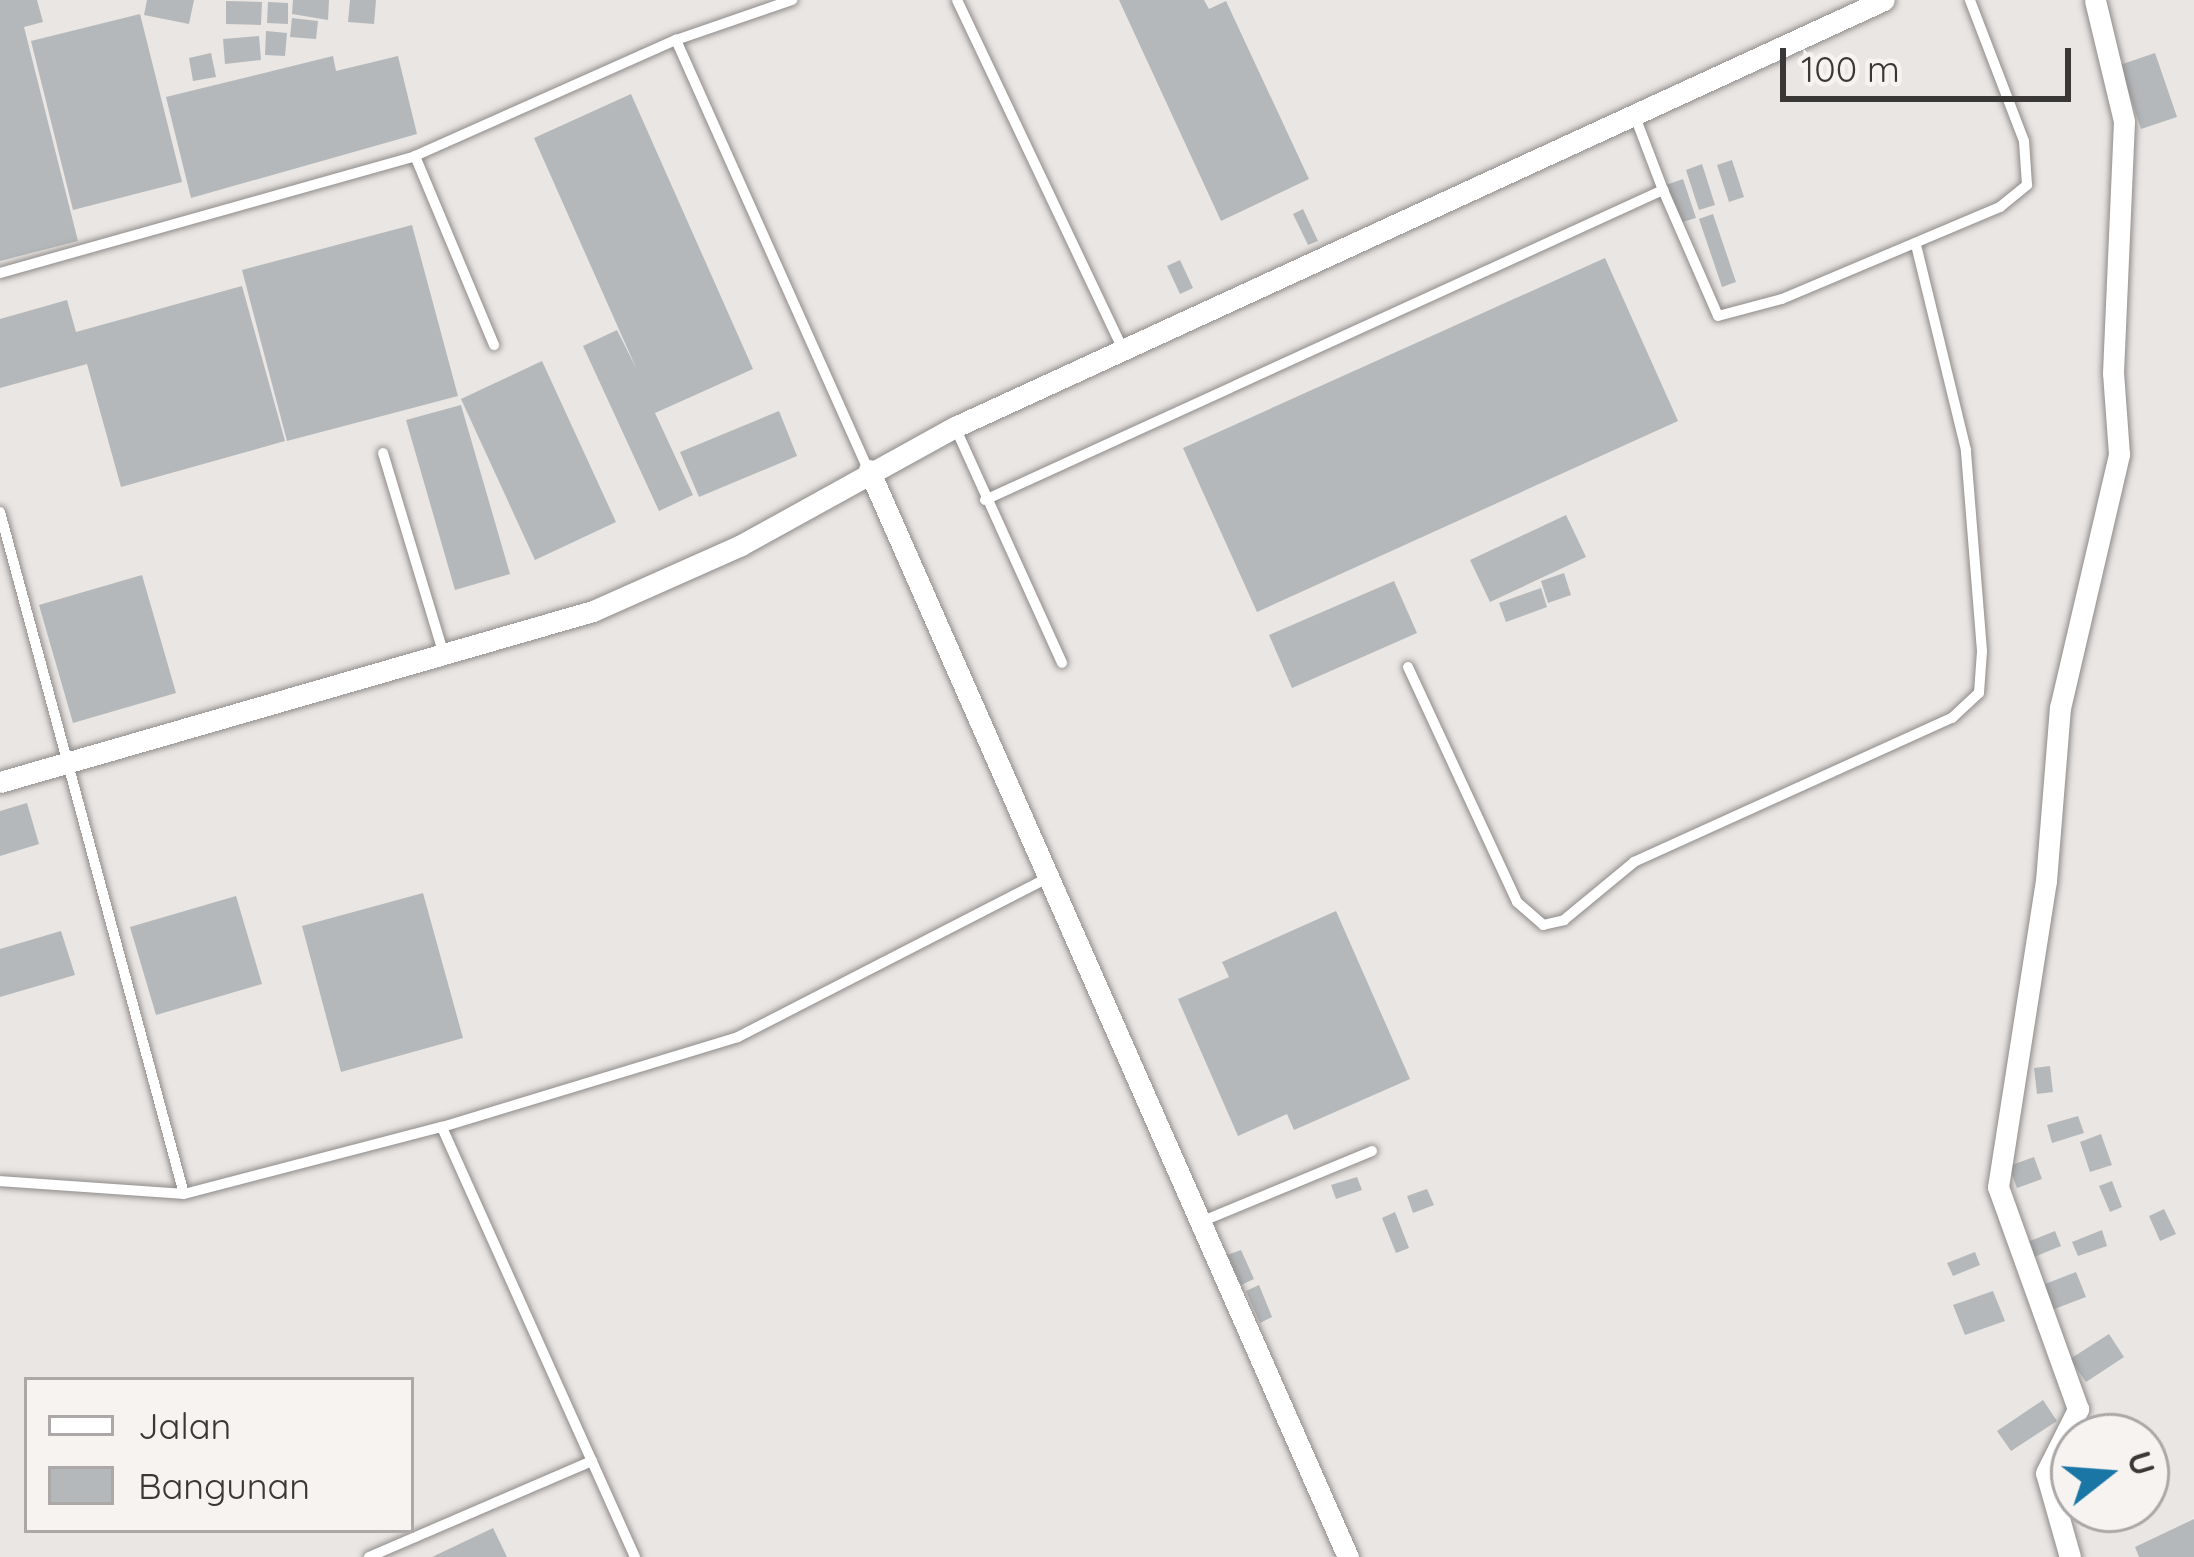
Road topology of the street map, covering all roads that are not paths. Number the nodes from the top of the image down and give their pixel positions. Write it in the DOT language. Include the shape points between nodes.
graph roads {
  1 [pos="792,0"];
  2 [pos="958,0"];
  3 [pos="1885,0"];
  4 [pos="1970,0"];
  5 [pos="2095,0"];
  6 [pos="676,40"];
  7 [pos="1634,114"];
  8 [pos="416,156"];
  9 [pos="1663,190"];
  10 [pos="1916,245"];
  11 [pos="0,273"];
  12 [pos="494,345"];
  13 [pos="1125,352"];
  14 [pos="955,427"];
  15 [pos="383,453"];
  16 [pos="869,470"];
  17 [pos="985,500"];
  18 [pos="0,512"];
  19 [pos="445,655"];
  20 [pos="1062,663"];
  21 [pos="1408,668"];
  22 [pos="65,758"];
  23 [pos="0,782"];
  24 [pos="1054,874"];
  25 [pos="442,1127"];
  26 [pos="1372,1151"];
  27 [pos="0,1181"];
  28 [pos="184,1194"];
  29 [pos="1203,1221"];
  30 [pos="592,1461"];
  31 [pos="369,1557"];
  32 [pos="635,1557"];
  33 [pos="1348,1557"];
  34 [pos="2070,1557"];
  1 -- 6 [label="lane"];
  2 -- 13 [label="lane"];
  3 -- 7 [label="street"];
  4 -- 10 [label="lane" via="2024,141 2027,185"];
  5 -- 34 [label="street" via="2124,121 2119,454 2060,709 2046,881 1998,1187 2078,1408 2046,1473"];
  6 -- 8 [label="lane"];
  6 -- 16 [label="lane"];
  7 -- 9 [label="lane"];
  7 -- 13 [label="street"];
  8 -- 11 [label="lane"];
  8 -- 12 [label="lane"];
  9 -- 10 [label="lane" via="1718,316"];
  9 -- 17 [label="lane"];
  10 -- 21 [label="lane" via="1966,451 1980,630 1978,693 1952,718 1634,862 1564,920 1543,925 1517,902"];
  13 -- 14 [label="street"];
  14 -- 16 [label="street"];
  14 -- 17 [label="lane"];
  15 -- 19 [label="lane"];
  16 -- 19 [label="street" via="741,545 614,601"];
  16 -- 24 [label="street"];
  17 -- 20 [label="lane"];
  18 -- 22 [label="lane"];
  19 -- 22 [label="street"];
  22 -- 23 [label="street"];
  22 -- 28 [label="lane"];
  24 -- 25 [label="lane" via="738,1036"];
  24 -- 29 [label="street"];
  25 -- 28 [label="lane"];
  25 -- 30 [label="lane"];
  26 -- 29 [label="lane"];
  27 -- 28 [label="lane"];
  29 -- 33 [label="street"];
  30 -- 31 [label="lane"];
  30 -- 32 [label="lane"];
}
